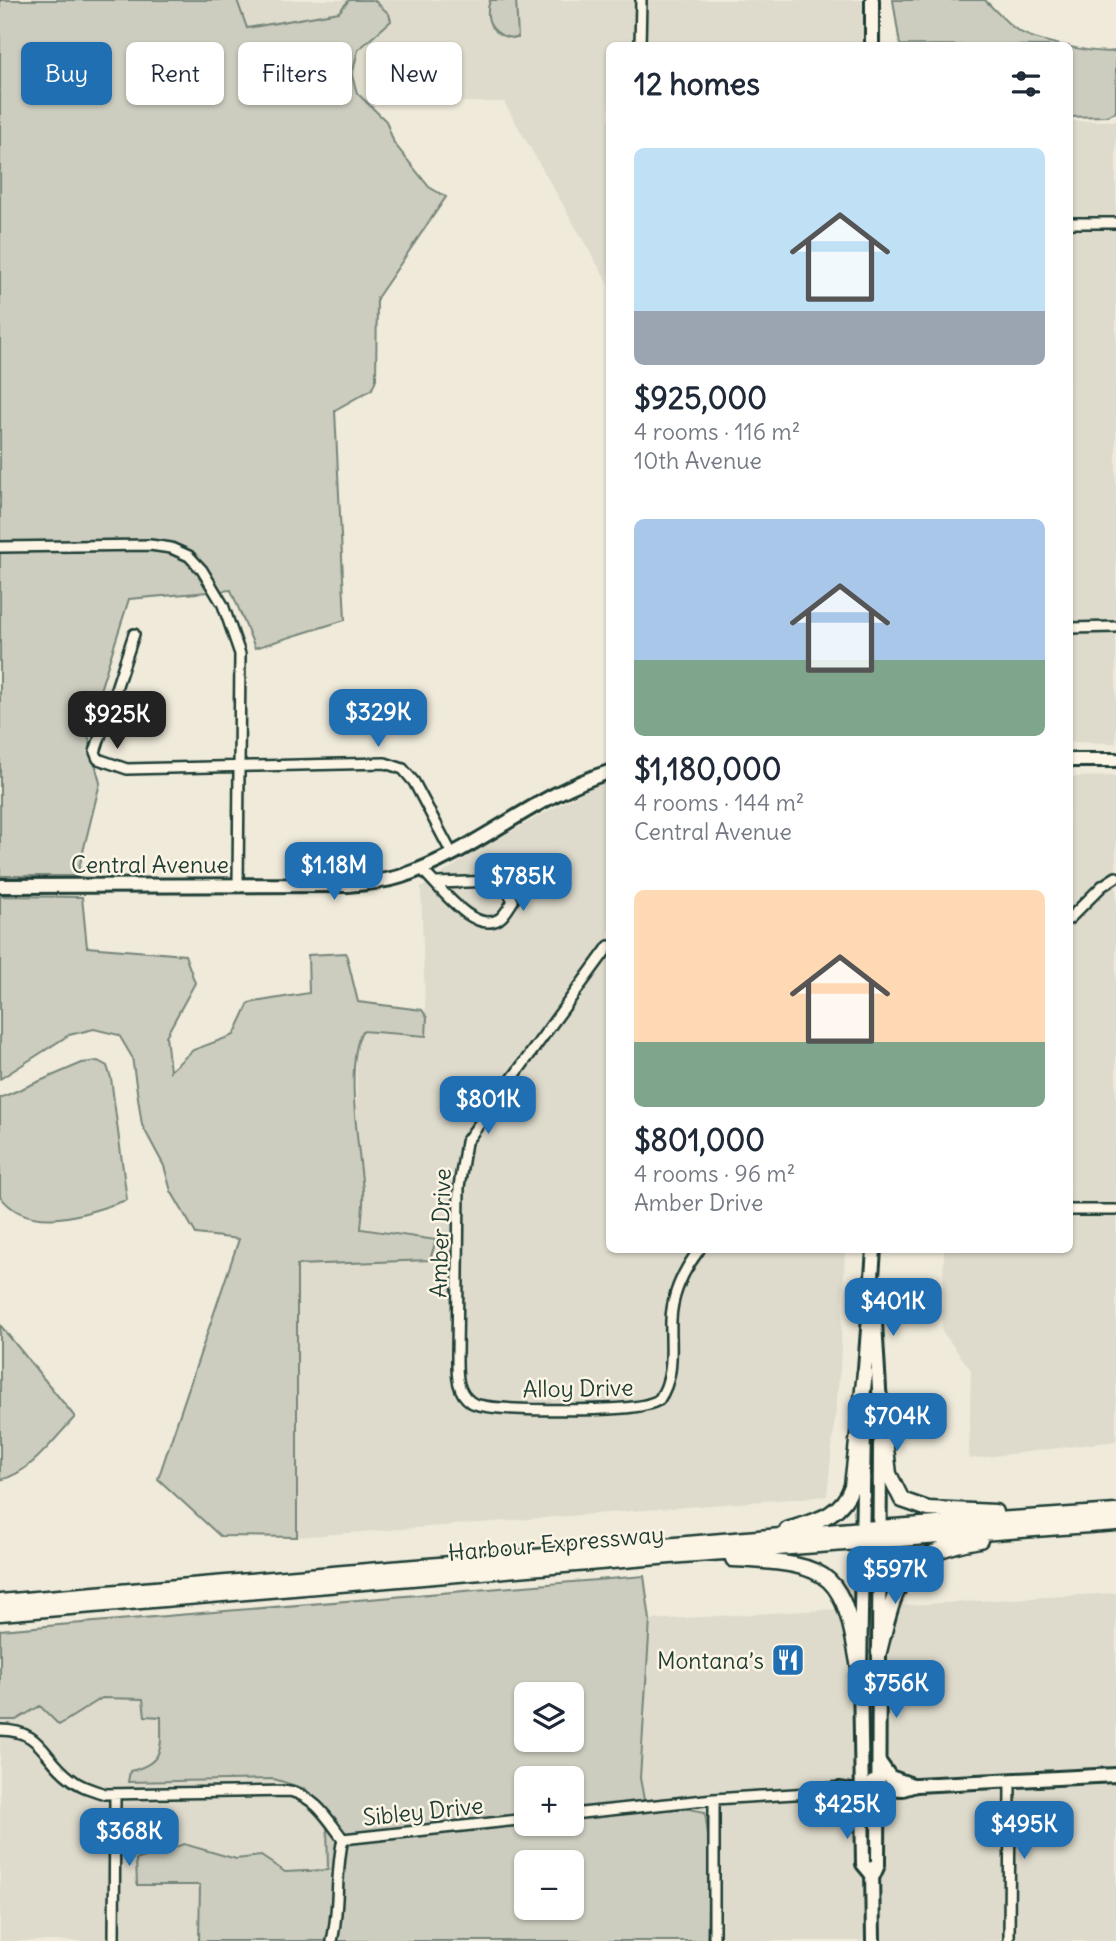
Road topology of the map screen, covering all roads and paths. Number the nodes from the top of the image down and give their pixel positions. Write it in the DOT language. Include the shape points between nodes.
graph roads {
  1 [pos="641,0"];
  2 [pos="872,0"];
  3 [pos="640,42"];
  4 [pos="872,42"];
  5 [pos="1073,223"];
  6 [pos="1116,223"];
  7 [pos="0,547"];
  8 [pos="1116,627"];
  9 [pos="1073,628"];
  10 [pos="134,634"];
  11 [pos="1073,760"];
  12 [pos="1116,760"];
  13 [pos="240,769"];
  14 [pos="606,773"];
  15 [pos="451,852"];
  16 [pos="421,868"];
  17 [pos="1116,877"];
  18 [pos="437,883"];
  19 [pos="238,885"];
  20 [pos="0,886"];
  21 [pos="1073,915"];
  22 [pos="606,950"];
  23 [pos="1073,1210"];
  24 [pos="1116,1210"];
  25 [pos="697,1253"];
  26 [pos="873,1253"];
  27 [pos="873,1281"];
  28 [pos="457,1357"];
  29 [pos="865,1372"];
  30 [pos="880,1397"];
  31 [pos="1116,1513"];
  32 [pos="1087,1514"];
  33 [pos="1116,1523"];
  34 [pos="1062,1527"];
  35 [pos="879,1534"];
  36 [pos="863,1535"];
  37 [pos="761,1538"];
  38 [pos="665,1557"];
  39 [pos="0,1602"];
  40 [pos="0,1613"];
  41 [pos="879,1652"];
  42 [pos="860,1674"];
  43 [pos="861,1703"];
  44 [pos="0,1730"];
  45 [pos="879,1762"];
  46 [pos="1116,1775"];
  47 [pos="1010,1781"];
  48 [pos="916,1785"];
  49 [pos="879,1788"];
  50 [pos="810,1793"];
  51 [pos="863,1793"];
  52 [pos="115,1795"];
  53 [pos="714,1799"];
  54 [pos="584,1813"];
  55 [pos="514,1820"];
  56 [pos="863,1823"];
  57 [pos="343,1839"];
  58 [pos="873,1876"];
  59 [pos="114,1941"];
  60 [pos="332,1941"];
  61 [pos="714,1941"];
  62 [pos="873,1941"];
  63 [pos="1009,1941"];
  1 -- 3 [label="street"];
  2 -- 4 [label="main road"];
  5 -- 6 [label="street"];
  7 -- 13 [label="street" via="150,545 189,556 223,605 240,654"];
  8 -- 9 [label="street"];
  10 -- 13 [label="street" via="95,752 98,759 127,769"];
  11 -- 12 [label="main road"];
  13 -- 15 [label="street" via="385,763 403,769"];
  13 -- 19 [label="street"];
  14 -- 15 [label="main road, Central Avenue" via="571,785"];
  15 -- 16 [label="main road, Central Avenue"];
  16 -- 18 [label="street"];
  16 -- 19 [label="main road, Central Avenue" via="386,881 348,885"];
  17 -- 21 [label="street"];
  18 -- 18 [label="street" via="469,918 492,922 501,918 513,901 504,884 495,881"];
  19 -- 20 [label="main road, Central Avenue"];
  22 -- 28 [label="street, Amber Drive" via="466,1142 459,1187"];
  23 -- 24 [label="street"];
  25 -- 28 [label="street, Alloy Drive" via="678,1282 671,1375 659,1400 647,1405 486,1407 471,1403 463,1393"];
  26 -- 27 [label="main road"];
  27 -- 29 [label="main road"];
  27 -- 30 [label="main road"];
  29 -- 36 [label="main road"];
  29 -- 37 [label="main road" via="848,1498 828,1517"];
  30 -- 32 [label="main road" via="889,1474 899,1497 907,1503 928,1509"];
  30 -- 35 [label="main road"];
  31 -- 32 [label="main road, Harbour Expressway"];
  32 -- 35 [label="main road, Harbour Expressway"];
  33 -- 34 [label="main road, Harbour Expressway"];
  34 -- 35 [label="main road, Harbour Expressway"];
  34 -- 41 [label="main road" via="967,1542 914,1565 894,1595"];
  35 -- 36 [label="main road, Harbour Expressway"];
  35 -- 41 [label="main road"];
  36 -- 37 [label="main road, Harbour Expressway"];
  36 -- 38 [label="main road, Harbour Expressway"];
  36 -- 42 [label="main road"];
  37 -- 39 [label="main road, Harbour Expressway"];
  38 -- 40 [label="main road, Harbour Expressway"];
  38 -- 42 [label="main road" via="790,1562 821,1572 845,1601"];
  41 -- 45 [label="main road"];
  42 -- 43 [label="main road"];
  43 -- 49 [label="main road" via="867,1769"];
  43 -- 51 [label="main road"];
  44 -- 52 [label="street" via="32,1736 67,1776 83,1787"];
  45 -- 48 [label="main road" via="890,1777"];
  45 -- 49 [label="main road"];
  46 -- 47 [label="main road"];
  47 -- 48 [label="main road"];
  47 -- 63 [label="street"];
  48 -- 49 [label="main road"];
  49 -- 58 [label="main road" via="878,1865"];
  50 -- 51 [label="main road"];
  50 -- 53 [label="street"];
  50 -- 56 [label="main road" via="848,1805"];
  51 -- 56 [label="main road"];
  51 -- 58 [label="main road" via="871,1806"];
  52 -- 57 [label="street" via="290,1790 311,1799"];
  52 -- 59 [label="street"];
  53 -- 54 [label="street"];
  53 -- 61 [label="street"];
  55 -- 57 [label="street, Sibley Drive"];
  56 -- 58 [label="main road" via="863,1864"];
  57 -- 60 [label="street, Sibley Drive" via="339,1913"];
  58 -- 62 [label="main road"];
}
